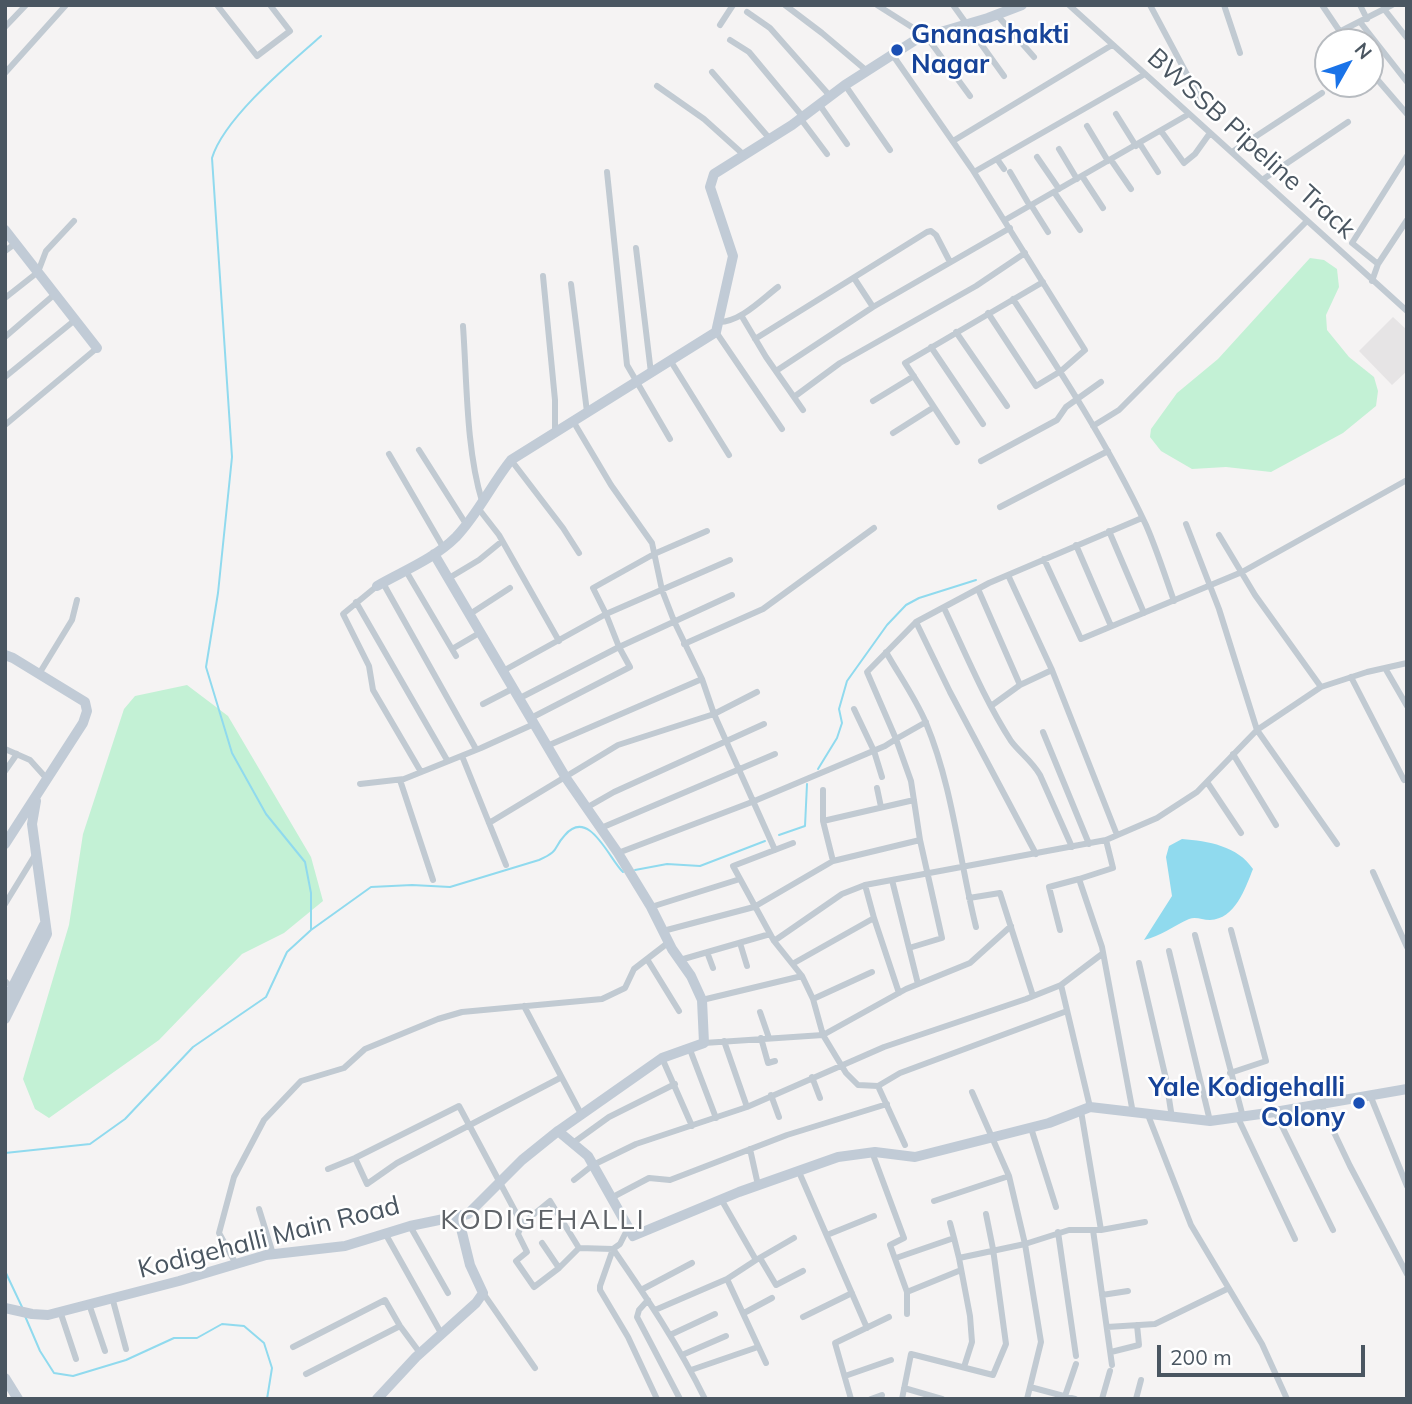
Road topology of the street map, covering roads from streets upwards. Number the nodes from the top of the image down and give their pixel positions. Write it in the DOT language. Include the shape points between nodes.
graph roads {
  1 [pos="26,5"];
  2 [pos="66,5"];
  3 [pos="217,5"];
  4 [pos="270,5"];
  5 [pos="733,5"];
  6 [pos="785,5"];
  7 [pos="877,5"];
  8 [pos="946,5"];
  9 [pos="1023,5"];
  10 [pos="1069,5"];
  11 [pos="1150,5"];
  12 [pos="1224,5"];
  13 [pos="1322,5"];
  14 [pos="1360,5"];
  15 [pos="1392,5"];
  16 [pos="955,8"];
  17 [pos="1384,9"];
  18 [pos="747,12"];
  19 [pos="997,15"];
  20 [pos="1364,20"];
  21 [pos="967,24"];
  22 [pos="720,25"];
  23 [pos="5,27"];
  24 [pos="1336,28"];
  25 [pos="1347,28"];
  26 [pos="926,36"];
  27 [pos="1407,38"];
  28 [pos="730,40"];
  29 [pos="1112,44"];
  30 [pos="1240,53"];
  31 [pos="892,54"];
  32 [pos="1034,57"];
  33 [pos="867,71"];
  34 [pos="712,72"];
  35 [pos="5,73"];
  36 [pos="1145,74"];
  37 [pos="1004,76"];
  38 [pos="1407,82"];
  39 [pos="845,85"];
  40 [pos="657,86"];
  41 [pos="1384,87"];
  42 [pos="830,96"];
  43 [pos="970,96"];
  44 [pos="1199,97"];
  45 [pos="1314,98"];
  46 [pos="819,104"];
  47 [pos="1116,114"];
  48 [pos="1189,114"];
  49 [pos="1407,114"];
  50 [pos="802,118"];
  51 [pos="1348,122"];
  52 [pos="1087,126"];
  53 [pos="1161,131"];
  54 [pos="1210,133"];
  55 [pos="770,139"];
  56 [pos="953,141"];
  57 [pos="847,144"];
  58 [pos="1138,145"];
  59 [pos="1059,149"];
  60 [pos="890,150"];
  61 [pos="1232,152"];
  62 [pos="827,154"];
  63 [pos="744,155"];
  64 [pos="1407,156"];
  65 [pos="1037,157"];
  66 [pos="997,159"];
  67 [pos="1110,161"];
  68 [pos="607,172"];
  69 [pos="974,172"];
  70 [pos="1158,172"];
  71 [pos="1080,178"];
  72 [pos="1262,180"];
  73 [pos="1131,188"];
  74 [pos="1056,191"];
  75 [pos="1030,205"];
  76 [pos="1103,208"];
  77 [pos="1005,220"];
  78 [pos="1407,220"];
  79 [pos="74,221"];
  80 [pos="1307,221"];
  81 [pos="1010,228"];
  82 [pos="5,230"];
  83 [pos="1080,230"];
  84 [pos="1048,232"];
  85 [pos="16,243"];
  86 [pos="636,248"];
  87 [pos="5,251"];
  88 [pos="1025,253"];
  89 [pos="950,262"];
  90 [pos="1378,264"];
  91 [pos="38,272"];
  92 [pos="543,276"];
  93 [pos="854,278"];
  94 [pos="1372,281"];
  95 [pos="1043,282"];
  96 [pos="571,284"];
  97 [pos="778,287"];
  98 [pos="55,294"];
  99 [pos="5,298"];
  100 [pos="1013,299"];
  101 [pos="873,307"];
  102 [pos="1407,311"];
  103 [pos="988,313"];
  104 [pos="741,315"];
  105 [pos="75,320"];
  106 [pos="463,326"];
  107 [pos="718,327"];
  108 [pos="956,332"];
  109 [pos="5,337"];
  110 [pos="755,339"];
  111 [pos="931,347"];
  112 [pos="97,348"];
  113 [pos="670,360"];
  114 [pos="776,371"];
  115 [pos="1061,371"];
  116 [pos="651,373"];
  117 [pos="914,376"];
  118 [pos="5,377"];
  119 [pos="637,382"];
  120 [pos="1101,382"];
  121 [pos="794,397"];
  122 [pos="1077,399"];
  123 [pos="873,401"];
  124 [pos="1007,406"];
  125 [pos="934,407"];
  126 [pos="803,410"];
  127 [pos="5,412"];
  128 [pos="587,412"];
  129 [pos="573,421"];
  130 [pos="8,422"];
  131 [pos="983,424"];
  132 [pos="1093,426"];
  133 [pos="782,429"];
  134 [pos="555,431"];
  135 [pos="893,433"];
  136 [pos="670,439"];
  137 [pos="957,442"];
  138 [pos="419,450"];
  139 [pos="1108,451"];
  140 [pos="389,454"];
  141 [pos="729,455"];
  142 [pos="511,460"];
  143 [pos="981,461"];
  144 [pos="1407,480"];
  145 [pos="480,505"];
  146 [pos="1000,507"];
  147 [pos="1142,518"];
  148 [pos="466,524"];
  149 [pos="1186,524"];
  150 [pos="874,528"];
  151 [pos="707,531"];
  152 [pos="1109,531"];
  153 [pos="1219,535"];
  154 [pos="501,542"];
  155 [pos="1076,545"];
  156 [pos="443,547"];
  157 [pos="579,553"];
  158 [pos="434,554"];
  159 [pos="654,554"];
  160 [pos="1044,559"];
  161 [pos="730,560"];
  162 [pos="406,571"];
  163 [pos="1242,572"];
  164 [pos="1007,575"];
  165 [pos="449,578"];
  166 [pos="380,585"];
  167 [pos="1210,586"];
  168 [pos="510,588"];
  169 [pos="978,589"];
  170 [pos="662,590"];
  171 [pos="732,594"];
  172 [pos="77,600"];
  173 [pos="1174,601"];
  174 [pos="356,602"];
  175 [pos="944,608"];
  176 [pos="1144,613"];
  177 [pos="470,614"];
  178 [pos="606,614"];
  179 [pos="674,621"];
  180 [pos="916,622"];
  181 [pos="1111,626"];
  182 [pos="481,632"];
  183 [pos="559,641"];
  184 [pos="684,644"];
  185 [pos="619,647"];
  186 [pos="452,649"];
  187 [pos="886,652"];
  188 [pos="5,655"];
  189 [pos="456,656"];
  190 [pos="1407,663"];
  191 [pos="1385,668"];
  192 [pos="1052,670"];
  193 [pos="503,671"];
  194 [pos="39,674"];
  195 [pos="1351,677"];
  196 [pos="702,679"];
  197 [pos="1020,685"];
  198 [pos="1321,687"];
  199 [pos="514,688"];
  200 [pos="757,692"];
  201 [pos="520,698"];
  202 [pos="483,705"];
  203 [pos="991,706"];
  204 [pos="1407,706"];
  205 [pos="855,709"];
  206 [pos="714,714"];
  207 [pos="532,721"];
  208 [pos="926,722"];
  209 [pos="764,724"];
  210 [pos="1257,730"];
  211 [pos="1043,732"];
  212 [pos="896,739"];
  213 [pos="727,741"];
  214 [pos="547,746"];
  215 [pos="5,748"];
  216 [pos="476,749"];
  217 [pos="874,751"];
  218 [pos="17,754"];
  219 [pos="775,754"];
  220 [pos="1233,754"];
  221 [pos="462,756"];
  222 [pos="447,760"];
  223 [pos="738,769"];
  224 [pos="5,771"];
  225 [pos="421,772"];
  226 [pos="882,777"];
  227 [pos="566,778"];
  228 [pos="48,780"];
  229 [pos="400,780"];
  230 [pos="1404,780"];
  231 [pos="1207,782"];
  232 [pos="360,785"];
  233 [pos="877,788"];
  234 [pos="823,790"];
  235 [pos="36,797"];
  236 [pos="914,800"];
  237 [pos="752,802"];
  238 [pos="881,807"];
  239 [pos="586,808"];
  240 [pos="822,821"];
  241 [pos="489,823"];
  242 [pos="1276,825"];
  243 [pos="601,828"];
  244 [pos="1241,833"];
  245 [pos="1117,835"];
  246 [pos="920,840"];
  247 [pos="1106,840"];
  248 [pos="793,843"];
  249 [pos="5,844"];
  250 [pos="1089,844"];
  251 [pos="1336,844"];
  252 [pos="1072,847"];
  253 [pos="775,850"];
  254 [pos="618,853"];
  255 [pos="1036,854"];
  256 [pos="35,855"];
  257 [pos="834,861"];
  258 [pos="506,865"];
  259 [pos="962,868"];
  260 [pos="1373,872"];
  261 [pos="929,874"];
  262 [pos="740,879"];
  263 [pos="1079,879"];
  264 [pos="433,880"];
  265 [pos="892,880"];
  266 [pos="865,885"];
  267 [pos="970,898"];
  268 [pos="5,904"];
  269 [pos="651,907"];
  270 [pos="754,907"];
  271 [pos="874,918"];
  272 [pos="44,925"];
  273 [pos="1011,926"];
  274 [pos="976,927"];
  275 [pos="1060,930"];
  276 [pos="1231,930"];
  277 [pos="663,931"];
  278 [pos="1195,935"];
  279 [pos="772,937"];
  280 [pos="669,942"];
  281 [pos="740,943"];
  282 [pos="1407,947"];
  283 [pos="909,948"];
  284 [pos="1169,951"];
  285 [pos="707,952"];
  286 [pos="1102,954"];
  287 [pos="647,959"];
  288 [pos="680,960"];
  289 [pos="793,963"];
  290 [pos="1139,963"];
  291 [pos="747,966"];
  292 [pos="713,968"];
  293 [pos="872,972"];
  294 [pos="802,976"];
  295 [pos="918,984"];
  296 [pos="1061,985"];
  297 [pos="899,993"];
  298 [pos="1033,996"];
  299 [pos="813,999"];
  300 [pos="702,1000"];
  301 [pos="5,1002"];
  302 [pos="524,1006"];
  303 [pos="679,1011"];
  304 [pos="1067,1011"];
  305 [pos="760,1012"];
  306 [pos="5,1019"];
  307 [pos="823,1035"];
  308 [pos="765,1038"];
  309 [pos="724,1041"];
  310 [pos="704,1043"];
  311 [pos="689,1046"];
  312 [pos="662,1058"];
  313 [pos="775,1061"];
  314 [pos="841,1064"];
  315 [pos="1230,1073"];
  316 [pos="812,1077"];
  317 [pos="560,1078"];
  318 [pos="675,1084"];
  319 [pos="878,1086"];
  320 [pos="1407,1089"];
  321 [pos="972,1092"];
  322 [pos="771,1095"];
  323 [pos="1370,1095"];
  324 [pos="820,1098"];
  325 [pos="1320,1103"];
  326 [pos="887,1104"];
  327 [pos="747,1107"];
  328 [pos="1085,1109"];
  329 [pos="1275,1112"];
  330 [pos="1133,1113"];
  331 [pos="581,1114"];
  332 [pos="1148,1115"];
  333 [pos="779,1117"];
  334 [pos="1240,1117"];
  335 [pos="716,1118"];
  336 [pos="1172,1118"];
  337 [pos="1210,1121"];
  338 [pos="692,1126"];
  339 [pos="469,1127"];
  340 [pos="1031,1128"];
  341 [pos="558,1131"];
  342 [pos="992,1139"];
  343 [pos="573,1143"];
  344 [pos="905,1145"];
  345 [pos="750,1149"];
  346 [pos="872,1152"];
  347 [pos="355,1158"];
  348 [pos="593,1165"];
  349 [pos="328,1169"];
  350 [pos="799,1172"];
  351 [pos="1009,1176"];
  352 [pos="573,1180"];
  353 [pos="499,1183"];
  354 [pos="758,1185"];
  355 [pos="1407,1186"];
  356 [pos="611,1198"];
  357 [pos="722,1199"];
  358 [pos="934,1201"];
  359 [pos="1056,1207"];
  360 [pos="259,1209"];
  361 [pos="986,1214"];
  362 [pos="458,1216"];
  363 [pos="874,1216"];
  364 [pos="1145,1222"];
  365 [pos="950,1223"];
  366 [pos="522,1224"];
  367 [pos="410,1226"];
  368 [pos="628,1228"];
  369 [pos="1097,1230"];
  370 [pos="1333,1230"];
  371 [pos="1058,1232"];
  372 [pos="386,1233"];
  373 [pos="827,1235"];
  374 [pos="794,1238"];
  375 [pos="954,1238"];
  376 [pos="1295,1239"];
  377 [pos="542,1243"];
  378 [pos="1025,1244"];
  379 [pos="579,1248"];
  380 [pos="613,1249"];
  381 [pos="993,1249"];
  382 [pos="273,1254"];
  383 [pos="896,1258"];
  384 [pos="959,1258"];
  385 [pos="758,1259"];
  386 [pos="692,1263"];
  387 [pos="236,1264"];
  388 [pos="559,1268"];
  389 [pos="961,1270"];
  390 [pos="803,1271"];
  391 [pos="1407,1274"];
  392 [pos="727,1279"];
  393 [pos="1227,1289"];
  394 [pos="641,1290"];
  395 [pos="1128,1291"];
  396 [pos="907,1292"];
  397 [pos="448,1293"];
  398 [pos="483,1293"];
  399 [pos="852,1293"];
  400 [pos="1102,1295"];
  401 [pos="113,1297"];
  402 [pos="772,1298"];
  403 [pos="648,1300"];
  404 [pos="89,1304"];
  405 [pos="10,1309"];
  406 [pos="655,1310"];
  407 [pos="60,1311"];
  408 [pos="744,1313"];
  409 [pos="715,1314"];
  410 [pos="907,1314"];
  411 [pos="803,1317"];
  412 [pos="889,1317"];
  413 [pos="1137,1325"];
  414 [pos="400,1326"];
  415 [pos="1107,1327"];
  416 [pos="867,1328"];
  417 [pos="441,1333"];
  418 [pos="66,1334"];
  419 [pos="670,1335"];
  420 [pos="726,1336"];
  421 [pos="58,1337"];
  422 [pos="293,1347"];
  423 [pos="758,1347"];
  424 [pos="126,1349"];
  425 [pos="105,1351"];
  426 [pos="1111,1352"];
  427 [pos="420,1353"];
  428 [pos="682,1355"];
  429 [pos="76,1359"];
  430 [pos="891,1360"];
  431 [pos="766,1363"];
  432 [pos="964,1367"];
  433 [pos="535,1368"];
  434 [pos="691,1370"];
  435 [pos="306,1374"];
  436 [pos="845,1376"];
  437 [pos="5,1378"];
  438 [pos="1141,1380"];
  439 [pos="1030,1387"];
  440 [pos="904,1388"];
  441 [pos="882,1395"];
  442 [pos="1065,1396"];
  443 [pos="18,1399"];
  444 [pos="377,1399"];
  445 [pos="657,1399"];
  446 [pos="680,1399"];
  447 [pos="705,1399"];
  448 [pos="851,1399"];
  449 [pos="871,1399"];
  450 [pos="902,1399"];
  451 [pos="942,1399"];
  452 [pos="1027,1399"];
  453 [pos="1075,1399"];
  454 [pos="1102,1399"];
  455 [pos="1136,1399"];
  456 [pos="1287,1399"];
  1 -- 23 [label="street"];
  2 -- 35 [label="street"];
  3 -- 4 [label="street" via="257,56 290,31"];
  5 -- 22 [label="street"];
  6 -- 33 [label="street"];
  7 -- 26 [label="street"];
  8 -- 16 [label="street"];
  9 -- 19 [label="street"];
  10 -- 29 [label="street, BWSSB Pipeline Track"];
  11 -- 44 [label="street"];
  12 -- 30 [label="street"];
  13 -- 24 [label="street"];
  14 -- 20 [label="street"];
  15 -- 17 [label="street"];
  16 -- 21 [label="street"];
  17 -- 20 [label="street"];
  17 -- 27 [label="street"];
  18 -- 42 [label="street" via="770,28"];
  19 -- 21 [label="street"];
  19 -- 32 [label="street"];
  20 -- 25 [label="street"];
  20 -- 38 [label="street"];
  21 -- 26 [label="street"];
  21 -- 37 [label="street"];
  26 -- 31 [label="street"];
  26 -- 43 [label="street"];
  28 -- 50 [label="street" via="749,52"];
  29 -- 36 [label="street, BWSSB Pipeline Track"];
  29 -- 56 [label="street"];
  31 -- 33 [label="street"];
  31 -- 56 [label="street"];
  33 -- 39 [label="street"];
  34 -- 55 [label="street"];
  36 -- 48 [label="street, BWSSB Pipeline Track"];
  36 -- 66 [label="street"];
  39 -- 42 [label="street"];
  39 -- 60 [label="street"];
  40 -- 63 [label="street"];
  41 -- 49 [label="street"];
  42 -- 46 [label="street"];
  45 -- 61 [label="street"];
  46 -- 50 [label="street"];
  46 -- 57 [label="street"];
  47 -- 58 [label="street"];
  48 -- 53 [label="street"];
  48 -- 54 [label="street, BWSSB Pipeline Track"];
  50 -- 55 [label="street"];
  50 -- 62 [label="street"];
  51 -- 72 [label="street"];
  52 -- 67 [label="street"];
  53 -- 54 [label="street" via="1184,163"];
  53 -- 58 [label="street"];
  54 -- 61 [label="street, BWSSB Pipeline Track"];
  55 -- 63 [label="street"];
  56 -- 69 [label="street"];
  58 -- 67 [label="street"];
  58 -- 70 [label="street"];
  59 -- 71 [label="street"];
  61 -- 72 [label="street, BWSSB Pipeline Track"];
  63 -- 107 [label="street" via="714,174 710,187 733,256"];
  64 -- 90 [label="street" via="1352,243"];
  65 -- 74 [label="street"];
  66 -- 69 [label="street"];
  66 -- 75 [label="street"];
  67 -- 71 [label="street"];
  67 -- 73 [label="street"];
  68 -- 119 [label="street" via="627,365"];
  69 -- 77 [label="street"];
  71 -- 74 [label="street"];
  71 -- 76 [label="street"];
  72 -- 80 [label="street, BWSSB Pipeline Track"];
  74 -- 75 [label="street"];
  74 -- 83 [label="street"];
  75 -- 77 [label="street"];
  75 -- 84 [label="street"];
  77 -- 81 [label="street"];
  78 -- 90 [label="street"];
  79 -- 91 [label="street" via="46,251"];
  80 -- 94 [label="street, BWSSB Pipeline Track"];
  80 -- 132 [label="street" via="1119,410"];
  81 -- 88 [label="street"];
  81 -- 89 [label="street"];
  82 -- 85 [label="street"];
  85 -- 87 [label="street"];
  85 -- 91 [label="street"];
  86 -- 116 [label="street"];
  88 -- 95 [label="street"];
  88 -- 121 [label="street" via="839,363"];
  89 -- 93 [label="street" via="931,231"];
  89 -- 101 [label="street"];
  90 -- 94 [label="street"];
  91 -- 98 [label="street"];
  91 -- 99 [label="street"];
  92 -- 134 [label="street"];
  93 -- 101 [label="street"];
  93 -- 110 [label="street"];
  94 -- 102 [label="street, BWSSB Pipeline Track"];
  95 -- 100 [label="street"];
  95 -- 115 [label="street" via="1085,350"];
  96 -- 128 [label="street"];
  97 -- 104 [label="street"];
  98 -- 105 [label="street"];
  98 -- 109 [label="street"];
  100 -- 103 [label="street"];
  100 -- 115 [label="street"];
  101 -- 114 [label="street"];
  103 -- 108 [label="street"];
  103 -- 115 [label="street" via="1036,386"];
  104 -- 107 [label="street"];
  104 -- 110 [label="street"];
  105 -- 112 [label="street"];
  105 -- 118 [label="street"];
  106 -- 145 [label="street"];
  107 -- 113 [label="street"];
  107 -- 133 [label="street"];
  108 -- 111 [label="street"];
  108 -- 124 [label="street"];
  110 -- 114 [label="street"];
  111 -- 117 [label="street" via="905,363"];
  111 -- 131 [label="street"];
  112 -- 130 [label="street"];
  113 -- 116 [label="street"];
  113 -- 141 [label="street"];
  114 -- 121 [label="street"];
  115 -- 122 [label="street"];
  116 -- 119 [label="street"];
  117 -- 123 [label="street"];
  117 -- 125 [label="street"];
  119 -- 128 [label="street"];
  119 -- 136 [label="street"];
  120 -- 122 [label="street"];
  121 -- 126 [label="street"];
  122 -- 132 [label="street"];
  122 -- 143 [label="street" via="1057,420"];
  125 -- 135 [label="street"];
  125 -- 137 [label="street"];
  127 -- 130 [label="street"];
  128 -- 129 [label="street"];
  129 -- 134 [label="street"];
  129 -- 159 [label="street" via="652,543"];
  132 -- 139 [label="street"];
  134 -- 142 [label="street"];
  138 -- 148 [label="street"];
  139 -- 146 [label="street"];
  139 -- 147 [label="street"];
  140 -- 156 [label="street"];
  142 -- 145 [label="street"];
  142 -- 157 [label="street"];
  144 -- 163 [label="street"];
  145 -- 148 [label="street"];
  145 -- 154 [label="street"];
  147 -- 152 [label="street"];
  147 -- 173 [label="street"];
  148 -- 156 [label="street"];
  149 -- 167 [label="street"];
  150 -- 184 [label="street" via="763,609"];
  151 -- 159 [label="street"];
  152 -- 155 [label="street"];
  152 -- 176 [label="street"];
  153 -- 163 [label="street"];
  154 -- 165 [label="street"];
  154 -- 183 [label="street"];
  155 -- 160 [label="street"];
  155 -- 181 [label="street"];
  156 -- 158 [label="street"];
  158 -- 162 [label="street"];
  158 -- 165 [label="street"];
  159 -- 170 [label="street"];
  159 -- 178 [label="street" via="593,588"];
  160 -- 164 [label="street"];
  160 -- 181 [label="street" via="1081,639"];
  161 -- 170 [label="street"];
  162 -- 166 [label="street"];
  162 -- 186 [label="street"];
  163 -- 167 [label="street"];
  163 -- 198 [label="street"];
  164 -- 169 [label="street"];
  164 -- 192 [label="street"];
  165 -- 177 [label="street"];
  166 -- 174 [label="street"];
  166 -- 216 [label="street"];
  167 -- 173 [label="street"];
  167 -- 210 [label="street"];
  168 -- 177 [label="street"];
  169 -- 175 [label="street"];
  169 -- 197 [label="street"];
  170 -- 178 [label="street"];
  170 -- 179 [label="street"];
  171 -- 179 [label="street"];
  172 -- 194 [label="street" via="72,620"];
  173 -- 176 [label="street"];
  174 -- 222 [label="street"];
  174 -- 225 [label="street" via="343,614 369,666 373,690"];
  175 -- 180 [label="street"];
  175 -- 203 [label="street"];
  176 -- 181 [label="street"];
  177 -- 182 [label="street"];
  178 -- 183 [label="street"];
  178 -- 185 [label="street"];
  179 -- 184 [label="street"];
  179 -- 185 [label="street"];
  180 -- 187 [label="street"];
  180 -- 255 [label="street"];
  182 -- 186 [label="street"];
  182 -- 193 [label="street"];
  183 -- 193 [label="street"];
  184 -- 196 [label="street"];
  185 -- 201 [label="street"];
  185 -- 207 [label="street" via="630,667"];
  186 -- 189 [label="street"];
  187 -- 208 [label="street"];
  187 -- 212 [label="street" via="867,672"];
  188 -- 194 [label="street"];
  190 -- 191 [label="street"];
  191 -- 195 [label="street"];
  191 -- 204 [label="street"];
  192 -- 197 [label="street"];
  192 -- 245 [label="street"];
  193 -- 199 [label="street"];
  194 -- 228 [label="street" via="85,702 87,711"];
  195 -- 198 [label="street"];
  195 -- 230 [label="street"];
  196 -- 206 [label="street"];
  196 -- 214 [label="street"];
  197 -- 203 [label="street"];
  198 -- 210 [label="street"];
  199 -- 201 [label="street"];
  199 -- 202 [label="street"];
  200 -- 206 [label="street"];
  201 -- 207 [label="street"];
  203 -- 252 [label="street" via="1013,744 1034,765"];
  205 -- 217 [label="street"];
  206 -- 213 [label="street"];
  206 -- 227 [label="street" via="618,745"];
  207 -- 214 [label="street"];
  207 -- 216 [label="street"];
  208 -- 212 [label="street"];
  208 -- 259 [label="street" via="949,793"];
  209 -- 213 [label="street"];
  210 -- 220 [label="street"];
  210 -- 251 [label="street"];
  211 -- 250 [label="street"];
  212 -- 217 [label="street"];
  212 -- 236 [label="street"];
  213 -- 223 [label="street"];
  213 -- 239 [label="street"];
  214 -- 227 [label="street"];
  215 -- 218 [label="street"];
  216 -- 221 [label="street"];
  217 -- 226 [label="street"];
  217 -- 237 [label="street"];
  218 -- 224 [label="street"];
  218 -- 228 [label="street" via="30,760"];
  219 -- 223 [label="street"];
  220 -- 231 [label="street"];
  220 -- 242 [label="street"];
  221 -- 222 [label="street"];
  221 -- 241 [label="street"];
  222 -- 225 [label="street"];
  223 -- 237 [label="street"];
  223 -- 243 [label="street"];
  225 -- 229 [label="street"];
  227 -- 239 [label="street"];
  227 -- 241 [label="street"];
  228 -- 235 [label="street"];
  229 -- 232 [label="street"];
  229 -- 264 [label="street"];
  231 -- 244 [label="street"];
  231 -- 245 [label="street" via="1157,818"];
  233 -- 238 [label="street"];
  234 -- 240 [label="street"];
  235 -- 249 [label="street"];
  235 -- 256 [label="street" via="32,824"];
  236 -- 238 [label="street"];
  236 -- 246 [label="street"];
  237 -- 253 [label="street"];
  237 -- 254 [label="street"];
  238 -- 240 [label="street"];
  239 -- 243 [label="street"];
  240 -- 257 [label="street"];
  241 -- 258 [label="street"];
  243 -- 254 [label="street"];
  245 -- 247 [label="street"];
  246 -- 257 [label="street"];
  246 -- 261 [label="street"];
  247 -- 250 [label="street"];
  247 -- 263 [label="street" via="1113,868"];
  248 -- 253 [label="street"];
  250 -- 252 [label="street"];
  252 -- 255 [label="street"];
  253 -- 262 [label="street" via="733,866"];
  254 -- 269 [label="street"];
  255 -- 259 [label="street"];
  256 -- 268 [label="street"];
  256 -- 272 [label="street"];
  257 -- 270 [label="street"];
  259 -- 261 [label="street"];
  259 -- 267 [label="street"];
  260 -- 282 [label="street"];
  261 -- 265 [label="street"];
  261 -- 283 [label="street" via="942,938"];
  262 -- 269 [label="street"];
  262 -- 270 [label="street"];
  263 -- 275 [label="street" via="1049,887"];
  263 -- 286 [label="street"];
  265 -- 266 [label="street"];
  265 -- 283 [label="street"];
  266 -- 271 [label="street"];
  266 -- 279 [label="street"];
  267 -- 273 [label="street" via="1000,893"];
  267 -- 274 [label="street"];
  269 -- 277 [label="street"];
  270 -- 277 [label="street"];
  270 -- 279 [label="street"];
  271 -- 289 [label="street"];
  271 -- 297 [label="street"];
  272 -- 301 [label="street"];
  272 -- 306 [label="street" via="47,934"];
  273 -- 295 [label="street" via="970,963"];
  273 -- 298 [label="street"];
  276 -- 315 [label="street" via="1266,1061"];
  277 -- 280 [label="street"];
  278 -- 315 [label="street"];
  279 -- 281 [label="street"];
  279 -- 289 [label="street"];
  280 -- 287 [label="street"];
  280 -- 288 [label="street"];
  281 -- 285 [label="street"];
  281 -- 291 [label="street"];
  283 -- 295 [label="street"];
  284 -- 337 [label="street"];
  285 -- 288 [label="street"];
  285 -- 292 [label="street"];
  286 -- 296 [label="street"];
  286 -- 330 [label="street"];
  287 -- 302 [label="street" via="634,969 625,988 601,999"];
  287 -- 303 [label="street"];
  288 -- 300 [label="street"];
  289 -- 294 [label="street"];
  290 -- 336 [label="street"];
  293 -- 299 [label="street"];
  294 -- 299 [label="street"];
  294 -- 300 [label="street"];
  295 -- 297 [label="street"];
  296 -- 298 [label="street"];
  296 -- 304 [label="street"];
  297 -- 307 [label="street"];
  298 -- 314 [label="street"];
  299 -- 307 [label="street"];
  300 -- 310 [label="street"];
  302 -- 317 [label="street"];
  302 -- 387 [label="street" via="438,1018 365,1049 344,1068 301,1081 264,1120 234,1177 219,1233"];
  304 -- 319 [label="street" via="900,1073"];
  304 -- 328 [label="street"];
  305 -- 308 [label="street"];
  307 -- 308 [label="street"];
  307 -- 314 [label="street"];
  308 -- 309 [label="street"];
  308 -- 313 [label="street" via="768,1063"];
  309 -- 310 [label="street"];
  309 -- 327 [label="street"];
  310 -- 311 [label="street, Kodigehalli Main Road"];
  311 -- 312 [label="street, Kodigehalli Main Road"];
  311 -- 335 [label="street"];
  312 -- 318 [label="street"];
  312 -- 331 [label="street, Kodigehalli Main Road"];
  314 -- 316 [label="street"];
  314 -- 319 [label="street" via="858,1086"];
  315 -- 334 [label="street"];
  316 -- 322 [label="street"];
  316 -- 324 [label="street"];
  317 -- 331 [label="street"];
  317 -- 339 [label="street"];
  318 -- 338 [label="street"];
  318 -- 343 [label="street" via="609,1117"];
  319 -- 326 [label="street"];
  320 -- 323 [label="street"];
  321 -- 342 [label="street"];
  322 -- 327 [label="street"];
  322 -- 333 [label="street"];
  323 -- 325 [label="street"];
  323 -- 355 [label="street"];
  325 -- 329 [label="street"];
  325 -- 391 [label="street"];
  326 -- 344 [label="street"];
  326 -- 345 [label="street"];
  327 -- 335 [label="street"];
  328 -- 330 [label="street"];
  328 -- 340 [label="street"];
  328 -- 369 [label="street"];
  329 -- 334 [label="street"];
  329 -- 370 [label="street"];
  330 -- 332 [label="street"];
  331 -- 341 [label="street, Kodigehalli Main Road"];
  332 -- 336 [label="street"];
  332 -- 393 [label="street" via="1191,1225"];
  334 -- 337 [label="street"];
  334 -- 376 [label="street"];
  335 -- 338 [label="street"];
  336 -- 337 [label="street"];
  338 -- 348 [label="street" via="636,1144"];
  339 -- 347 [label="street" via="459,1106"];
  339 -- 347 [label="street" via="397,1163 367,1184"];
  339 -- 353 [label="street"];
  340 -- 342 [label="street"];
  340 -- 359 [label="street"];
  341 -- 343 [label="street"];
  341 -- 353 [label="street, Kodigehalli Main Road"];
  342 -- 346 [label="street" via="915,1157"];
  342 -- 351 [label="street"];
  343 -- 348 [label="street"];
  345 -- 354 [label="street"];
  345 -- 356 [label="street" via="670,1180 649,1178"];
  346 -- 350 [label="street" via="838,1157"];
  346 -- 383 [label="street" via="904,1238 890,1245"];
  347 -- 349 [label="street"];
  348 -- 352 [label="street"];
  348 -- 356 [label="street"];
  350 -- 354 [label="street"];
  350 -- 373 [label="street"];
  351 -- 358 [label="street"];
  351 -- 378 [label="street"];
  353 -- 362 [label="street, Kodigehalli Main Road" via="468,1214"];
  353 -- 366 [label="street"];
  354 -- 357 [label="street"];
  356 -- 368 [label="street"];
  357 -- 368 [label="street" via="633,1236"];
  357 -- 385 [label="street"];
  360 -- 382 [label="street"];
  361 -- 381 [label="street"];
  362 -- 367 [label="street, Kodigehalli Main Road"];
  362 -- 398 [label="street" via="470,1265"];
  363 -- 373 [label="street"];
  364 -- 369 [label="street"];
  365 -- 375 [label="street"];
  366 -- 379 [label="street" via="550,1201"];
  366 -- 388 [label="street" via="519,1234 527,1252 516,1261 528,1280 534,1287"];
  367 -- 372 [label="street, Kodigehalli Main Road"];
  367 -- 397 [label="street"];
  368 -- 380 [label="street"];
  369 -- 371 [label="street"];
  369 -- 400 [label="street"];
  371 -- 378 [label="street"];
  371 -- 442 [label="street" via="1076,1360"];
  372 -- 382 [label="street, Kodigehalli Main Road" via="345,1246"];
  372 -- 417 [label="street"];
  373 -- 399 [label="street"];
  374 -- 385 [label="street"];
  375 -- 383 [label="street"];
  375 -- 384 [label="street"];
  377 -- 388 [label="street"];
  378 -- 381 [label="street"];
  378 -- 439 [label="street" via="1041,1342"];
  379 -- 380 [label="street"];
  379 -- 388 [label="street"];
  380 -- 394 [label="street"];
  380 -- 445 [label="street" via="600,1290"];
  381 -- 384 [label="street"];
  381 -- 432 [label="street" via="1006,1344 993,1375"];
  382 -- 387 [label="street, Kodigehalli Main Road"];
  383 -- 396 [label="street"];
  384 -- 389 [label="street"];
  385 -- 390 [label="street" via="776,1285"];
  385 -- 392 [label="street"];
  386 -- 394 [label="street"];
  387 -- 401 [label="street, Kodigehalli Main Road"];
  389 -- 396 [label="street"];
  389 -- 432 [label="street" via="972,1342"];
  392 -- 406 [label="street"];
  392 -- 408 [label="street"];
  393 -- 413 [label="street" via="1155,1324"];
  393 -- 456 [label="street" via="1262,1343"];
  394 -- 403 [label="street"];
  395 -- 400 [label="street"];
  396 -- 410 [label="street"];
  398 -- 417 [label="street"];
  398 -- 433 [label="street"];
  399 -- 411 [label="street"];
  399 -- 416 [label="street"];
  400 -- 415 [label="street"];
  401 -- 404 [label="street, Kodigehalli Main Road"];
  401 -- 424 [label="street"];
  402 -- 408 [label="street"];
  403 -- 406 [label="street"];
  403 -- 446 [label="street" via="638,1317"];
  404 -- 407 [label="street, Kodigehalli Main Road"];
  404 -- 425 [label="street"];
  405 -- 407 [label="street, Kodigehalli Main Road" via="34,1315"];
  406 -- 419 [label="street"];
  407 -- 418 [label="street"];
  408 -- 423 [label="street"];
  409 -- 419 [label="street"];
  412 -- 416 [label="street"];
  413 -- 415 [label="street"];
  413 -- 426 [label="street" via="1139,1345"];
  414 -- 422 [label="street" via="385,1300"];
  414 -- 427 [label="street"];
  414 -- 435 [label="street"];
  415 -- 426 [label="street"];
  416 -- 436 [label="street" via="835,1343"];
  417 -- 427 [label="street"];
  418 -- 421 [label="street"];
  418 -- 429 [label="street"];
  419 -- 428 [label="street"];
  420 -- 428 [label="street"];
  423 -- 431 [label="street"];
  423 -- 434 [label="street"];
  426 -- 454 [label="street"];
  427 -- 444 [label="street"];
  428 -- 434 [label="street"];
  430 -- 436 [label="street"];
  432 -- 440 [label="street" via="911,1354"];
  434 -- 447 [label="street"];
  436 -- 448 [label="street"];
  437 -- 443 [label="street"];
  438 -- 455 [label="street"];
  439 -- 442 [label="street"];
  439 -- 452 [label="street"];
  440 -- 450 [label="street"];
  440 -- 451 [label="street"];
  441 -- 449 [label="street"];
  442 -- 453 [label="street"];
}
